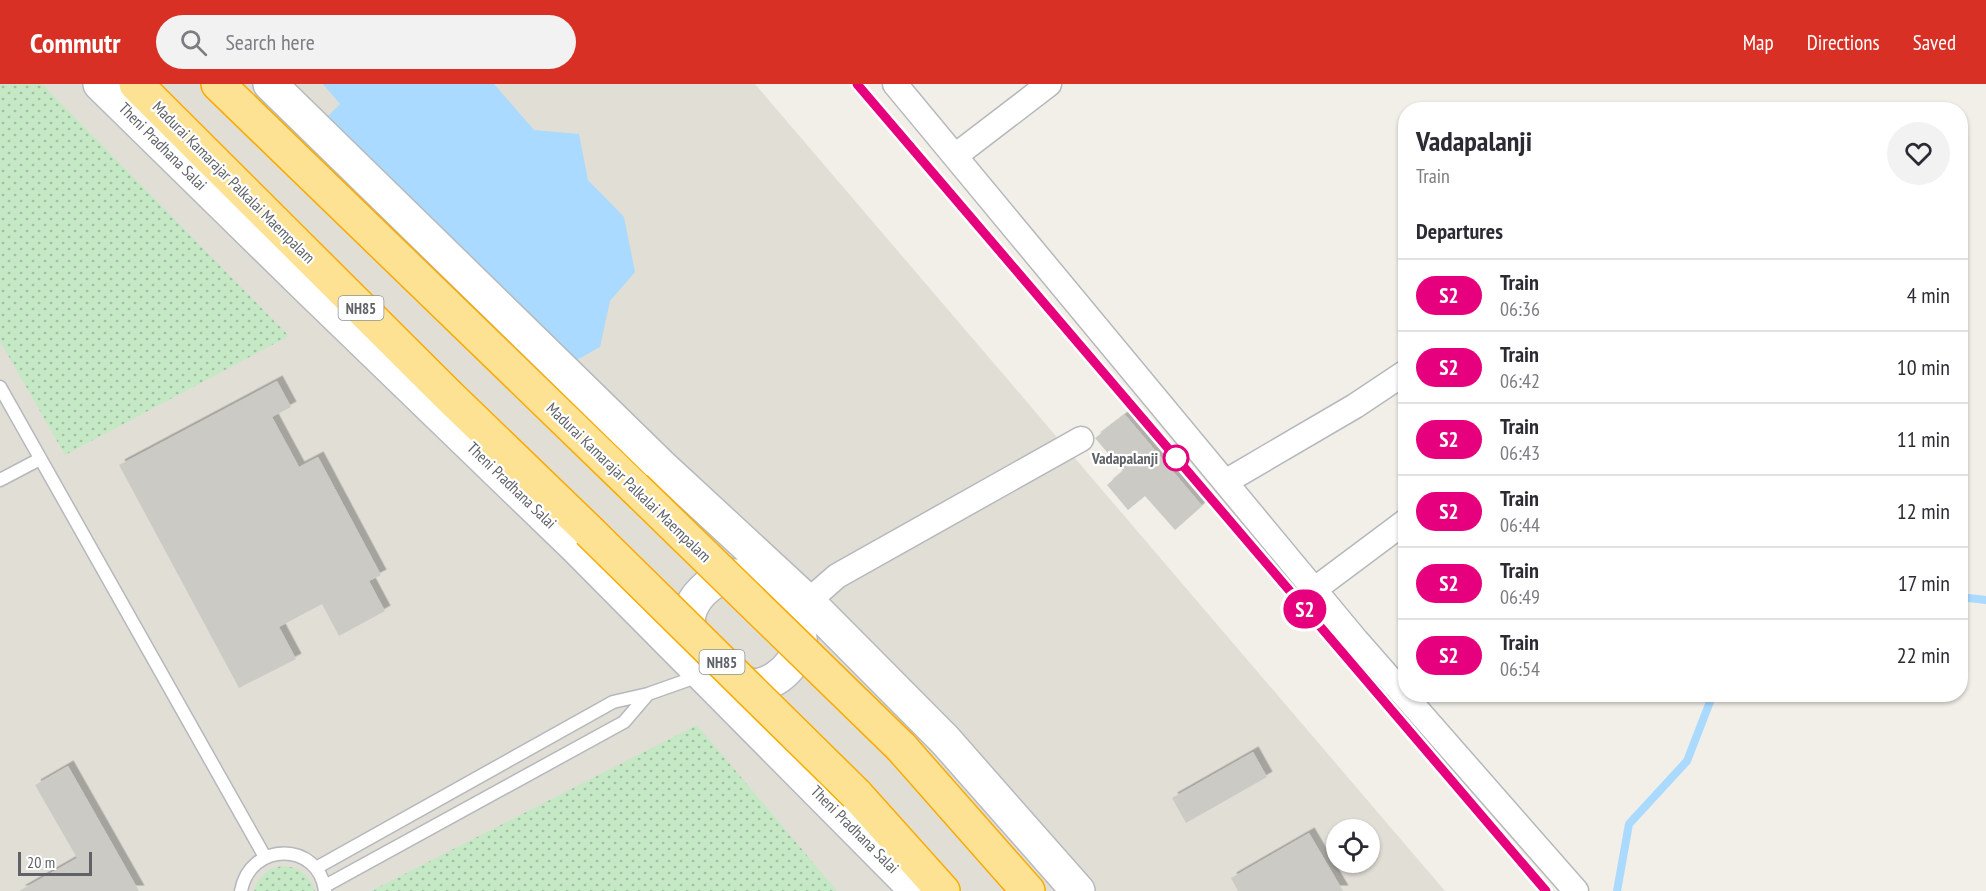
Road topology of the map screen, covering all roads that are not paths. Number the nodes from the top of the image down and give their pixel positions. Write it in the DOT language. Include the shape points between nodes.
graph roads {
  1 [pos="100,84"];
  2 [pos="136,84"];
  3 [pos="218,84"];
  4 [pos="270,84"];
  5 [pos="895,84"];
  6 [pos="1049,84"];
  7 [pos="954,156"];
  8 [pos="1398,377"];
  9 [pos="0,387"];
  10 [pos="1081,439"];
  11 [pos="40,459"];
  12 [pos="0,480"];
  13 [pos="1225,482"];
  14 [pos="1398,527"];
  15 [pos="738,537"];
  16 [pos="751,579"];
  17 [pos="1315,589"];
  18 [pos="798,615"];
  19 [pos="712,664"];
  20 [pos="1398,688"];
  21 [pos="648,694"];
  22 [pos="1410,702"];
  23 [pos="265,857"];
  24 [pos="316,868"];
  25 [pos="325,889"];
  26 [pos="241,891"];
  27 [pos="917,891"];
  28 [pos="943,891"];
  29 [pos="1028,891"];
  30 [pos="1078,891"];
  31 [pos="1576,891"];
  1 -- 19 [label="street, Theni Pradhana Salai / NH85" via="656,628"];
  2 -- 28 [label="highway, Madurai Kamarajar Palkalai Maempalam / NH85, bridge" via="856,794"];
  3 -- 29 [label="highway, Madurai Kamarajar Palkalai Maempalam, bridge" via="901,747"];
  4 -- 15 [label="street"];
  5 -- 7 [label="street"];
  6 -- 7 [label="street"];
  7 -- 13 [label="street"];
  8 -- 13 [label="street"];
  9 -- 11 [label="lane"];
  10 -- 18 [label="street" via="837,576"];
  11 -- 12 [label="lane"];
  11 -- 23 [label="lane"];
  13 -- 17 [label="street"];
  14 -- 17 [label="street"];
  15 -- 16 [label="street"];
  15 -- 18 [label="street"];
  16 -- 18 [label="street"];
  16 -- 19 [label="street" via="725,575 696,598 688,616"];
  17 -- 20 [label="street"];
  18 -- 19 [label="street" via="800,648 778,678 760,686"];
  18 -- 30 [label="street" via="839,633 945,740"];
  19 -- 21 [label="lane"];
  19 -- 27 [label="street, Theni Pradhana Salai / NH85" via="752,726"];
  21 -- 24 [label="lane" via="613,702"];
  21 -- 25 [label="lane" via="624,722"];
  22 -- 31 [label="street"];
  23 -- 24 [label="lane" via="290,854"];
  23 -- 26 [label="lane" via="248,872"];
  24 -- 25 [label="lane"];
}
